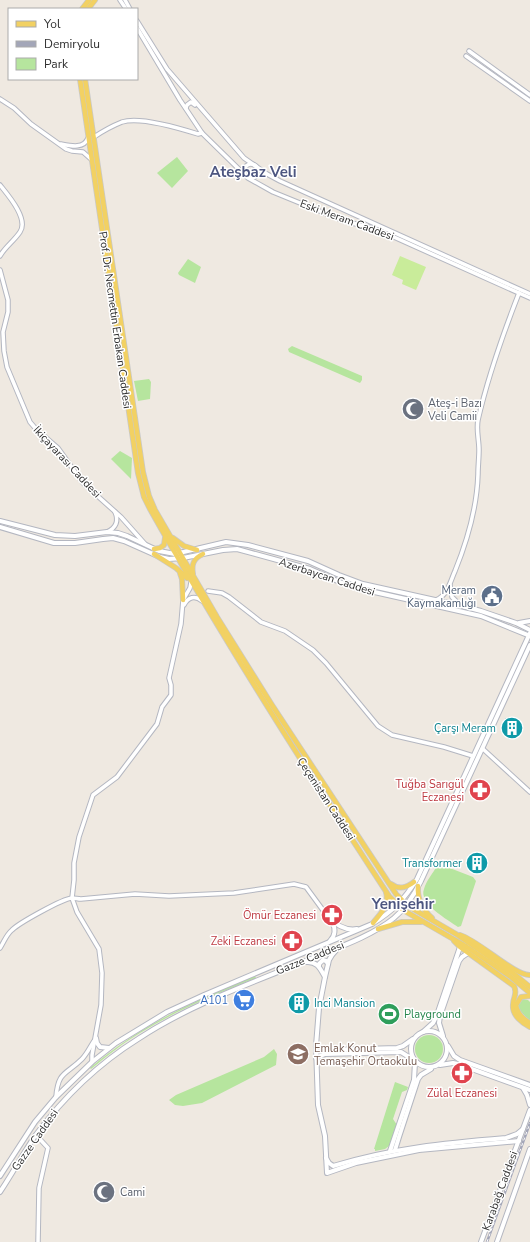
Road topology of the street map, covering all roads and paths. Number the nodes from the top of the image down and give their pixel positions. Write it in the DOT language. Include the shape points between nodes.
graph roads {
  1 [pos="93,1"];
  2 [pos="83,8"];
  3 [pos="138,23"];
  4 [pos="138,30"];
  5 [pos="469,51"];
  6 [pos="466,56"];
  7 [pos="80,80"];
  8 [pos="85,80"];
  9 [pos="530,95"];
  10 [pos="0,99"];
  11 [pos="530,101"];
  12 [pos="186,108"];
  13 [pos="218,129"];
  14 [pos="202,133"];
  15 [pos="94,137"];
  16 [pos="88,138"];
  17 [pos="60,144"];
  18 [pos="92,160"];
  19 [pos="0,185"];
  20 [pos="0,256"];
  21 [pos="0,270"];
  22 [pos="519,293"];
  23 [pos="530,294"];
  24 [pos="530,298"];
  25 [pos="114,511"];
  26 [pos="0,521"];
  27 [pos="0,527"];
  28 [pos="107,532"];
  29 [pos="167,535"];
  30 [pos="152,548"];
  31 [pos="197,550"];
  32 [pos="180,553"];
  33 [pos="154,554"];
  34 [pos="175,554"];
  35 [pos="203,554"];
  36 [pos="183,558"];
  37 [pos="178,559"];
  38 [pos="180,571"];
  39 [pos="192,579"];
  40 [pos="450,584"];
  41 [pos="208,591"];
  42 [pos="184,600"];
  43 [pos="435,600"];
  44 [pos="202,601"];
  45 [pos="462,606"];
  46 [pos="183,608"];
  47 [pos="530,621"];
  48 [pos="516,624"];
  49 [pos="530,634"];
  50 [pos="530,645"];
  51 [pos="530,652"];
  52 [pos="522,662"];
  53 [pos="483,749"];
  54 [pos="473,756"];
  55 [pos="530,792"];
  56 [pos="386,880"];
  57 [pos="416,884"];
  58 [pos="383,885"];
  59 [pos="72,898"];
  60 [pos="402,901"];
  61 [pos="398,905"];
  62 [pos="406,905"];
  63 [pos="402,909"];
  64 [pos="328,917"];
  65 [pos="425,922"];
  66 [pos="373,923"];
  67 [pos="437,923"];
  68 [pos="362,928"];
  69 [pos="378,928"];
  70 [pos="456,934"];
  71 [pos="450,937"];
  72 [pos="328,943"];
  73 [pos="339,947"];
  74 [pos="460,947"];
  75 [pos="0,948"];
  76 [pos="468,953"];
  77 [pos="328,964"];
  78 [pos="296,965"];
  79 [pos="319,966"];
  80 [pos="530,975"];
  81 [pos="325,977"];
  82 [pos="530,987"];
  83 [pos="530,993"];
  84 [pos="530,996"];
  85 [pos="530,1024"];
  86 [pos="530,1027"];
  87 [pos="423,1032"];
  88 [pos="96,1038"];
  89 [pos="413,1039"];
  90 [pos="444,1039"];
  91 [pos="447,1044"];
  92 [pos="316,1046"];
  93 [pos="109,1048"];
  94 [pos="316,1058"];
  95 [pos="414,1060"];
  96 [pos="92,1062"];
  97 [pos="438,1066"];
  98 [pos="432,1068"];
  99 [pos="509,1080"];
  100 [pos="530,1082"];
  101 [pos="521,1085"];
  102 [pos="530,1085"];
  103 [pos="530,1090"];
  104 [pos="56,1097"];
  105 [pos="530,1105"];
  106 [pos="530,1110"];
  107 [pos="523,1129"];
  108 [pos="36,1135"];
  109 [pos="518,1141"];
  110 [pos="530,1148"];
  111 [pos="396,1150"];
  112 [pos="390,1151"];
  113 [pos="326,1158"];
  114 [pos="334,1168"];
  115 [pos="0,1176"];
  116 [pos="0,1192"];
  117 [pos="38,1242"];
  118 [pos="481,1242"];
  119 [pos="497,1242"];
  1 -- 2 [label="main road"];
  3 -- 13 [label="street, Eski Meram Caddesi" via="167,69"];
  4 -- 12 [label="street, Eski Meram Caddesi"];
  5 -- 9 [label="street"];
  6 -- 11 [label="street"];
  7 -- 16 [label="main road, Prof. Dr. Necmettin Erbakan Caddesi"];
  8 -- 15 [label="main road, Prof. Dr. Necmettin Erbakan Caddesi"];
  10 -- 17 [label="street"];
  12 -- 13 [label="street" via="189,103 194,103"];
  12 -- 14 [label="street, Eski Meram Caddesi"];
  13 -- 23 [label="street, Eski Meram Caddesi" via="244,158 280,181"];
  14 -- 15 [label="street" via="171,126 123,122"];
  14 -- 22 [label="street, Eski Meram Caddesi" via="248,178 267,190 344,222 376,229"];
  15 -- 29 [label="main road, Prof. Dr. Necmettin Erbakan Caddesi" via="143,472 149,496"];
  16 -- 17 [label="street" via="80,146"];
  16 -- 18 [label="main road, Prof. Dr. Necmettin Erbakan Caddesi"];
  17 -- 18 [label="street" via="69,150 83,152"];
  18 -- 29 [label="main road, Prof. Dr. Necmettin Erbakan Caddesi" via="138,474 146,502"];
  19 -- 20 [label="street" via="22,219 21,231"];
  21 -- 25 [label="street, İkiçayarası Caddesi" via="8,300 3,332 7,367 30,422 58,448 83,483"];
  22 -- 24 [label="street, Eski Meram Caddesi"];
  22 -- 40 [label="street" via="492,365 479,418 475,508 465,546"];
  25 -- 28 [label="street" via="117,524"];
  25 -- 30 [label="street, İkiçayarası Caddesi"];
  26 -- 28 [label="main road, Azerbaycan Caddesi" via="55,535 75,536"];
  27 -- 33 [label="main road, Azerbaycan Caddesi" via="54,543 108,538 124,541"];
  28 -- 30 [label="main road, Azerbaycan Caddesi" via="127,536"];
  29 -- 30 [label="main road" via="164,545"];
  29 -- 31 [label="main road"];
  29 -- 32 [label="main road, Prof. Dr. Necmettin Erbakan Caddesi"];
  29 -- 34 [label="main road, Prof. Dr. Necmettin Erbakan Caddesi"];
  30 -- 34 [label="main road, Azerbaycan Caddesi"];
  31 -- 32 [label="main road, Azerbaycan Caddesi"];
  31 -- 43 [label="main road, Azerbaycan Caddesi" via="226,542 248,544 308,561 363,584"];
  32 -- 34 [label="main road, Azerbaycan Caddesi"];
  32 -- 36 [label="main road, Çeçenistan Caddesi"];
  33 -- 37 [label="main road, Azerbaycan Caddesi"];
  33 -- 38 [label="main road"];
  34 -- 37 [label="main road, Çeçenistan Caddesi"];
  35 -- 36 [label="main road, Azerbaycan Caddesi"];
  35 -- 39 [label="main road" via="193,562"];
  35 -- 49 [label="main road, Azerbaycan Caddesi" via="237,549 310,569 361,589 481,616"];
  36 -- 37 [label="main road, Azerbaycan Caddesi"];
  36 -- 39 [label="main road, Çeçenistan Caddesi"];
  37 -- 39 [label="main road, Çeçenistan Caddesi"];
  38 -- 39 [label="main road"];
  38 -- 42 [label="main road"];
  39 -- 42 [label="street"];
  39 -- 44 [label="main road, Çeçenistan Caddesi"];
  39 -- 56 [label="main road, Çeçenistan Caddesi"];
  40 -- 43 [label="street" via="442,597"];
  40 -- 45 [label="street" via="452,597"];
  41 -- 54 [label="street" via="228,596 261,622 285,631 313,650 378,726 392,735"];
  42 -- 46 [label="street"];
  43 -- 45 [label="main road, Azerbaycan Caddesi"];
  44 -- 46 [label="street" via="191,597"];
  44 -- 58 [label="main road, Çeçenistan Caddesi" via="267,708"];
  45 -- 48 [label="main road, Azerbaycan Caddesi"];
  46 -- 59 [label="street" via="182,624 169,678 172,695 162,707 157,724 117,777 94,795 79,837 74,863"];
  47 -- 48 [label="main road"];
  48 -- 49 [label="main road, Azerbaycan Caddesi"];
  49 -- 54 [label="main road, Gazze Caddesi"];
  50 -- 52 [label="main road, Gazze Caddesi"];
  51 -- 52 [label="main road"];
  52 -- 53 [label="main road, Gazze Caddesi"];
  53 -- 55 [label="street"];
  53 -- 57 [label="main road, Gazze Caddesi"];
  54 -- 57 [label="main road, Gazze Caddesi"];
  56 -- 57 [label="main road" via="398,888"];
  56 -- 60 [label="main road, Çeçenistan Caddesi"];
  57 -- 60 [label="main road, Gazze Caddesi"];
  57 -- 62 [label="main road, Gazze Caddesi"];
  57 -- 67 [label="main road" via="421,906"];
  58 -- 61 [label="main road, Çeçenistan Caddesi"];
  58 -- 66 [label="main road" via="386,907"];
  59 -- 64 [label="street" via="135,894 185,896 294,884 306,887"];
  59 -- 75 [label="street" via="16,926 8,933"];
  59 -- 88 [label="street" via="77,912 99,949 102,973"];
  60 -- 61 [label="main road, Gazze Caddesi"];
  60 -- 62 [label="main road, Çeçenistan Caddesi"];
  61 -- 63 [label="main road, Çeçenistan Caddesi"];
  61 -- 66 [label="main road, Gazze Caddesi"];
  62 -- 63 [label="main road, Gazze Caddesi"];
  62 -- 67 [label="main road, Çeçenistan Caddesi"];
  63 -- 65 [label="main road, Çeçenistan Caddesi"];
  63 -- 69 [label="main road, Gazze Caddesi"];
  64 -- 68 [label="main road" via="343,928"];
  64 -- 72 [label="main road" via="334,928 333,938"];
  65 -- 69 [label="main road" via="402,922"];
  65 -- 71 [label="main road, Çeçenistan Caddesi"];
  66 -- 68 [label="main road, Gazze Caddesi"];
  67 -- 70 [label="main road, Çeçenistan Caddesi"];
  68 -- 72 [label="main road, Gazze Caddesi"];
  69 -- 73 [label="main road, Gazze Caddesi"];
  70 -- 80 [label="main road" via="477,943 521,974"];
  70 -- 82 [label="main road, Çeçenistan Caddesi"];
  71 -- 74 [label="main road"];
  71 -- 83 [label="main road, Çeçenistan Caddesi" via="511,977"];
  72 -- 93 [label="main road, Gazze Caddesi" via="185,1003"];
  73 -- 77 [label="main road"];
  73 -- 78 [label="main road, Gazze Caddesi"];
  74 -- 76 [label="main road"];
  74 -- 87 [label="main road" via="437,1015"];
  76 -- 86 [label="main road" via="514,986 514,1012"];
  76 -- 90 [label="main road" via="459,961 440,1016 439,1023"];
  77 -- 79 [label="main road" via="323,960"];
  77 -- 81 [label="main road"];
  78 -- 79 [label="main road" via="310,962"];
  78 -- 108 [label="main road, Gazze Caddesi" via="205,1002 138,1038 95,1070"];
  79 -- 81 [label="main road"];
  81 -- 92 [label="main road"];
  84 -- 85 [label="main road" via="521,997 516,1005 518,1012"];
  87 -- 89 [label="main road"];
  87 -- 90 [label="main road" via="434,1032"];
  88 -- 93 [label="main road" via="96,1043 100,1047"];
  88 -- 96 [label="street"];
  88 -- 104 [label="street" via="81,1060 60,1079"];
  89 -- 92 [label="main road" via="397,1048 326,1050"];
  89 -- 95 [label="main road" via="410,1051"];
  90 -- 91 [label="main road"];
  91 -- 97 [label="main road" via="446,1057"];
  91 -- 99 [label="main road" via="454,1056 460,1060"];
  92 -- 94 [label="main road"];
  93 -- 96 [label="main road, Gazze Caddesi"];
  94 -- 95 [label="main road" via="325,1054 401,1052"];
  94 -- 113 [label="main road" via="318,1105 325,1136"];
  95 -- 98 [label="main road" via="420,1066"];
  95 -- 112 [label="main road" via="414,1080"];
  96 -- 104 [label="main road, Gazze Caddesi"];
  97 -- 98 [label="main road"];
  97 -- 99 [label="main road" via="453,1063"];
  98 -- 111 [label="main road" via="418,1079"];
  99 -- 101 [label="main road"];
  100 -- 101 [label="main road"];
  101 -- 102 [label="main road"];
  101 -- 103 [label="main road"];
  101 -- 105 [label="main road" via="526,1091"];
  104 -- 115 [label="main road, Gazze Caddesi" via="32,1127"];
  106 -- 107 [label="main road, Karabağ Caddesi"];
  107 -- 109 [label="main road, Karabağ Caddesi"];
  107 -- 111 [label="main road" via="506,1138"];
  108 -- 116 [label="main road, Gazze Caddesi"];
  108 -- 117 [label="street" via="48,1148 39,1188"];
  109 -- 114 [label="main road" via="419,1150"];
  109 -- 118 [label="main road, Karabağ Caddesi"];
  110 -- 119 [label="main road"];
  111 -- 112 [label="main road"];
  112 -- 114 [label="main road" via="354,1159"];
  113 -- 114 [label="main road"];
  113 -- 114 [label="main road" via="327,1173"];
}
